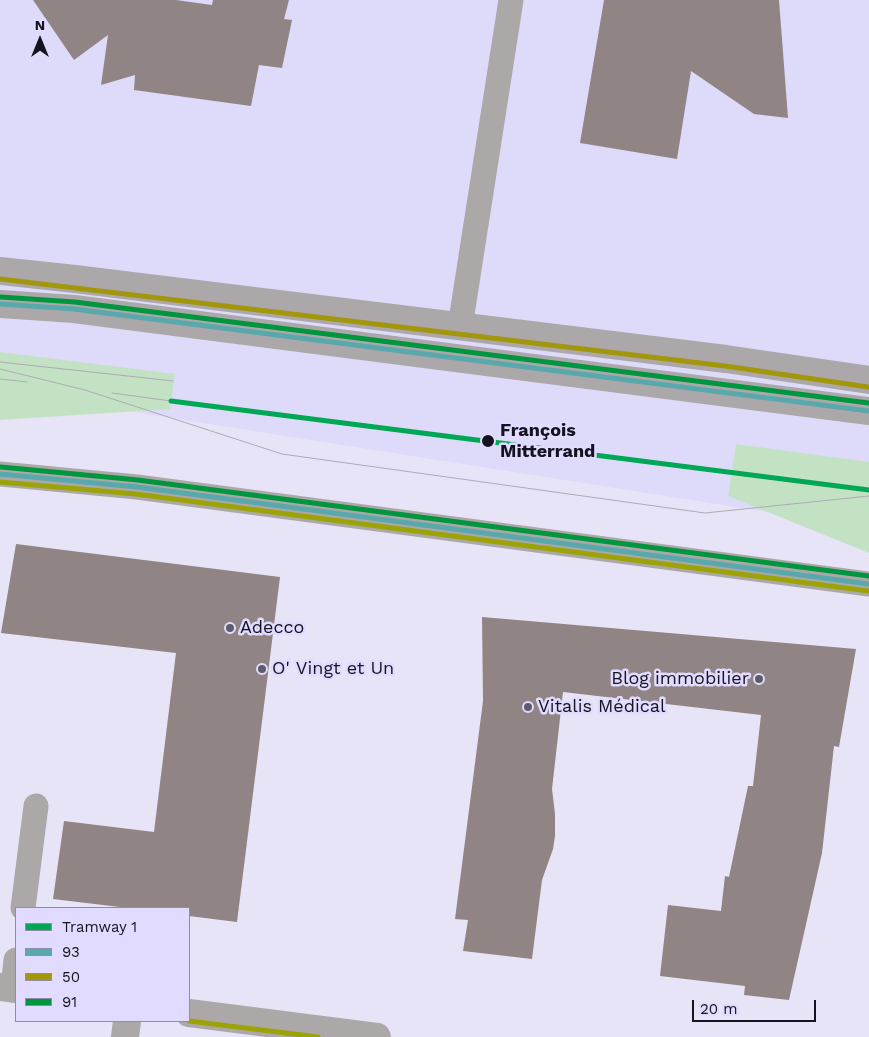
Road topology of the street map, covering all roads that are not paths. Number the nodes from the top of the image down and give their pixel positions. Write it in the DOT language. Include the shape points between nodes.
graph roads {
  1 [pos="511,0"];
  2 [pos="0,272"];
  3 [pos="0,304"];
  4 [pos="460,327"];
  5 [pos="869,380"];
  6 [pos="869,410"];
  7 [pos="0,474"];
  8 [pos="869,584"];
  9 [pos="36,806"];
  10 [pos="23,907"];
  11 [pos="15,965"];
  12 [pos="10,988"];
  13 [pos="190,1013"];
  14 [pos="127,1022"];
  15 [pos="125,1037"];
  16 [pos="377,1037"];
  1 -- 4 [label="lane"];
  2 -- 4 [label="street"];
  3 -- 6 [label="street" via="74,310"];
  4 -- 5 [label="street"];
  7 -- 8 [label="lane" via="137,487"];
  9 -- 10 [label="lane"];
  11 -- 12 [label="lane"];
  13 -- 16 [label="street"];
  14 -- 15 [label="street"];
}
